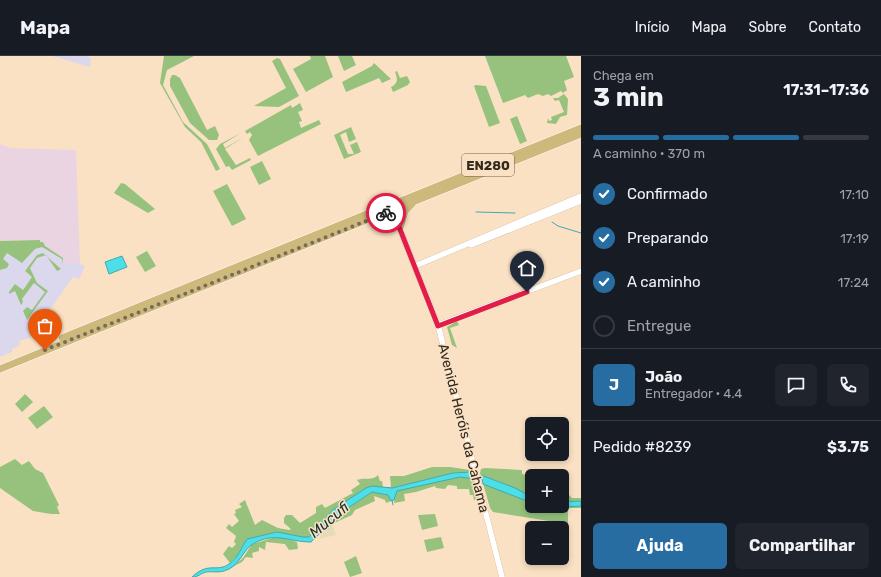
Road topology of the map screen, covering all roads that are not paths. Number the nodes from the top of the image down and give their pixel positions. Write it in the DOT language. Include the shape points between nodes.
graph roads {
  1 [pos="581,128"];
  2 [pos="581,134"];
  3 [pos="581,196"];
  4 [pos="417,200"];
  5 [pos="581,201"];
  6 [pos="396,208"];
  7 [pos="385,210"];
  8 [pos="400,228"];
  9 [pos="462,247"];
  10 [pos="415,266"];
  11 [pos="581,271"];
  12 [pos="438,326"];
  13 [pos="0,364"];
  14 [pos="0,369"];
  15 [pos="502,577"];
  1 -- 6 [label="main road, EN280"];
  2 -- 4 [label="main road, EN280"];
  3 -- 9 [label="street" via="484,235"];
  4 -- 6 [label="main road, EN280"];
  4 -- 8 [label="main road" via="405,211"];
  5 -- 9 [label="street" via="486,240"];
  6 -- 7 [label="main road"];
  6 -- 7 [label="main road" via="388,202"];
  6 -- 8 [label="street, Avenida Heróis da Cahama"];
  7 -- 13 [label="main road"];
  7 -- 14 [label="main road"];
  8 -- 10 [label="street, Avenida Heróis da Cahama"];
  9 -- 10 [label="street"];
  10 -- 12 [label="street, Avenida Heróis da Cahama"];
  11 -- 12 [label="street"];
  12 -- 15 [label="street, Avenida Heróis da Cahama"];
}
